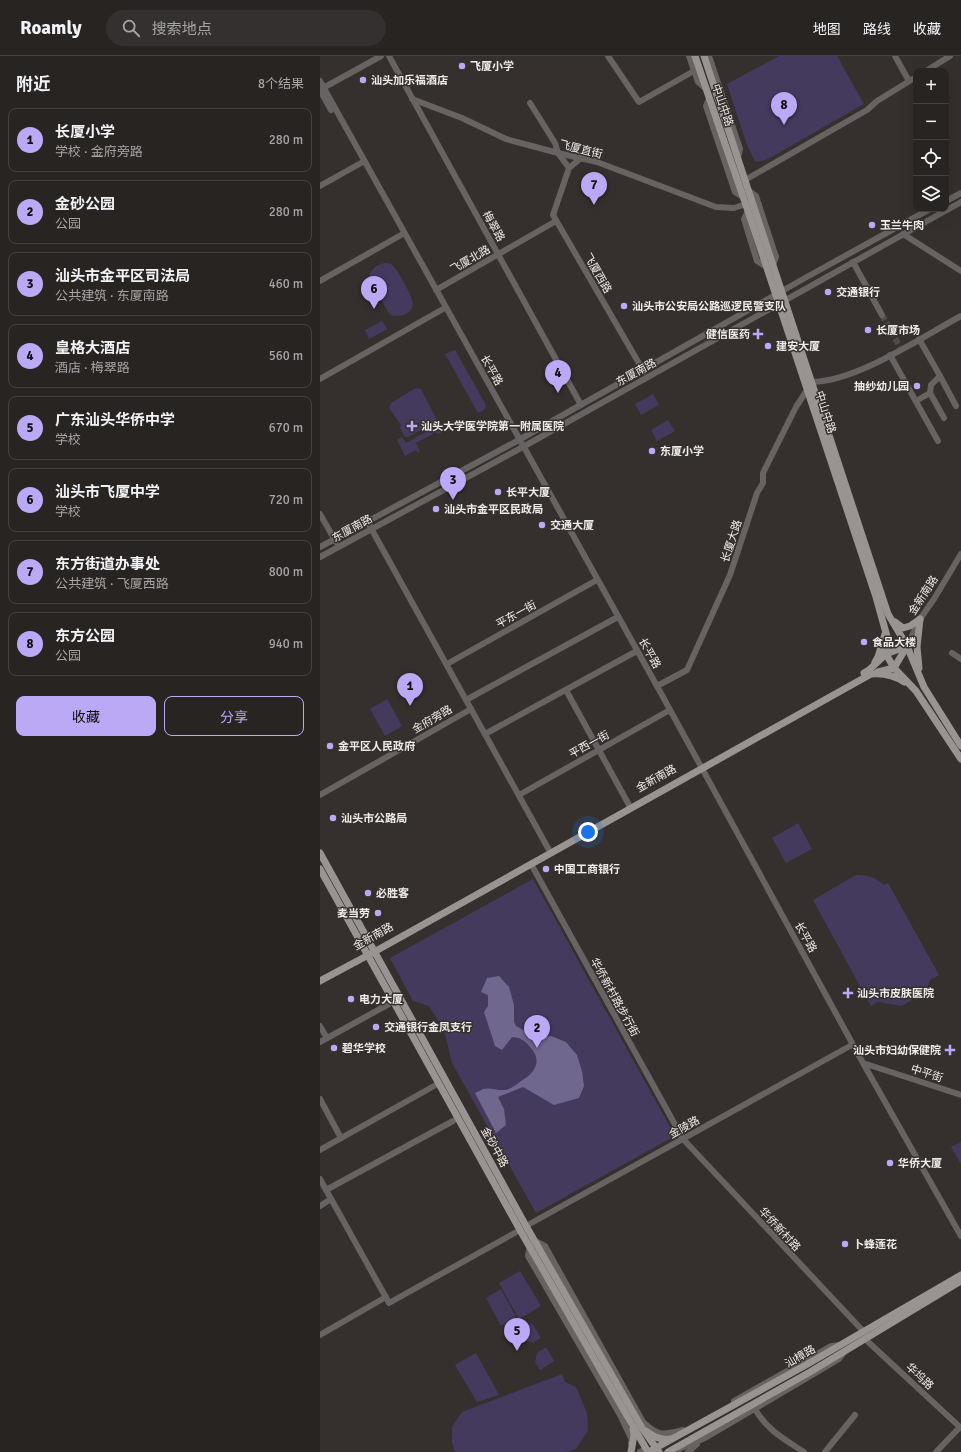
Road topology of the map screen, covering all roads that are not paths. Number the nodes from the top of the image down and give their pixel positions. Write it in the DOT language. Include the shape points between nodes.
graph roads {
  1 [pos="381,56"];
  2 [pos="389,56"];
  3 [pos="608,56"];
  4 [pos="689,56"];
  5 [pos="695,56"];
  6 [pos="704,56"];
  7 [pos="709,56"];
  8 [pos="896,56"];
  9 [pos="950,56"];
  10 [pos="931,68"];
  11 [pos="694,71"];
  12 [pos="913,79"];
  13 [pos="712,80"];
  14 [pos="320,81"];
  15 [pos="909,81"];
  16 [pos="720,87"];
  17 [pos="321,89"];
  18 [pos="706,89"];
  19 [pos="412,99"];
  20 [pos="530,103"];
  21 [pos="558,153"];
  22 [pos="581,158"];
  23 [pos="738,158"];
  24 [pos="361,163"];
  25 [pos="568,168"];
  26 [pos="745,180"];
  27 [pos="320,186"];
  28 [pos="961,192"];
  29 [pos="949,199"];
  30 [pos="961,202"];
  31 [pos="746,204"];
  32 [pos="925,212"];
  33 [pos="556,221"];
  34 [pos="903,234"];
  35 [pos="402,235"];
  36 [pos="498,254"];
  37 [pos="853,262"];
  38 [pos="769,265"];
  39 [pos="961,271"];
  40 [pos="320,281"];
  41 [pos="436,290"];
  42 [pos="779,293"];
  43 [pos="782,302"];
  44 [pos="443,309"];
  45 [pos="882,315"];
  46 [pos="961,316"];
  47 [pos="919,339"];
  48 [pos="890,355"];
  49 [pos="643,370"];
  50 [pos="940,376"];
  51 [pos="647,377"];
  52 [pos="320,379"];
  53 [pos="812,382"];
  54 [pos="808,390"];
  55 [pos="930,393"];
  56 [pos="916,401"];
  57 [pos="581,405"];
  58 [pos="956,406"];
  59 [pos="944,418"];
  60 [pos="518,440"];
  61 [pos="938,441"];
  62 [pos="522,447"];
  63 [pos="320,514"];
  64 [pos="367,521"];
  65 [pos="372,529"];
  66 [pos="334,539"];
  67 [pos="320,547"];
  68 [pos="338,547"];
  69 [pos="961,554"];
  70 [pos="320,557"];
  71 [pos="595,581"];
  72 [pos="888,614"];
  73 [pos="616,618"];
  74 [pos="920,619"];
  75 [pos="886,630"];
  76 [pos="907,646"];
  77 [pos="635,652"];
  78 [pos="886,654"];
  79 [pos="952,654"];
  80 [pos="961,659"];
  81 [pos="447,664"];
  82 [pos="894,668"];
  83 [pos="870,672"];
  84 [pos="657,686"];
  85 [pos="924,687"];
  86 [pos="566,690"];
  87 [pos="916,691"];
  88 [pos="466,700"];
  89 [pos="471,709"];
  90 [pos="668,711"];
  91 [pos="485,734"];
  92 [pos="961,746"];
  93 [pos="599,750"];
  94 [pos="961,759"];
  95 [pos="700,767"];
  96 [pos="320,795"];
  97 [pos="519,795"];
  98 [pos="629,806"];
  99 [pos="550,850"];
  100 [pos="320,853"];
  101 [pos="531,864"];
  102 [pos="320,869"];
  103 [pos="370,953"];
  104 [pos="320,978"];
  105 [pos="320,981"];
  106 [pos="389,1004"];
  107 [pos="320,1026"];
  108 [pos="327,1038"];
  109 [pos="320,1042"];
  110 [pos="850,1046"];
  111 [pos="863,1064"];
  112 [pos="434,1086"];
  113 [pos="961,1095"];
  114 [pos="320,1099"];
  115 [pos="454,1121"];
  116 [pos="341,1138"];
  117 [pos="682,1139"];
  118 [pos="320,1150"];
  119 [pos="320,1179"];
  120 [pos="326,1190"];
  121 [pos="331,1199"];
  122 [pos="320,1206"];
  123 [pos="523,1228"];
  124 [pos="961,1236"];
  125 [pos="961,1240"];
  126 [pos="533,1243"];
  127 [pos="961,1275"];
  128 [pos="961,1281"];
  129 [pos="386,1297"];
  130 [pos="583,1331"];
  131 [pos="320,1335"];
  132 [pos="865,1335"];
  133 [pos="843,1348"];
  134 [pos="808,1369"];
  135 [pos="755,1409"];
  136 [pos="620,1415"];
  137 [pos="855,1415"];
  138 [pos="631,1423"];
  139 [pos="643,1425"];
  140 [pos="960,1428"];
  141 [pos="683,1432"];
  142 [pos="653,1438"];
  143 [pos="705,1438"];
  144 [pos="665,1439"];
  145 [pos="690,1440"];
  146 [pos="658,1450"];
  147 [pos="645,1451"];
  148 [pos="630,1452"];
  149 [pos="671,1452"];
  150 [pos="682,1452"];
  151 [pos="688,1452"];
  152 [pos="804,1452"];
  153 [pos="825,1452"];
  154 [pos="936,1452"];
  1 -- 17 [label="street"];
  2 -- 19 [label="street, 梅翠路"];
  3 -- 11 [label="street" via="639,102"];
  4 -- 11 [label="street"];
  5 -- 18 [label="main road, 中山中路"];
  6 -- 13 [label="main road, 中山中路"];
  7 -- 16 [label="street"];
  8 -- 15 [label="street"];
  9 -- 10 [label="street"];
  11 -- 18 [label="street" via="698,82"];
  12 -- 15 [label="street"];
  13 -- 16 [label="street"];
  13 -- 23 [label="main road, 中山中路"];
  14 -- 17 [label="street, 长平路"];
  15 -- 26 [label="street" via="867,110"];
  16 -- 23 [label="street" via="740,149"];
  17 -- 24 [label="street, 长平路"];
  17 -- 41 [label="street, 长平路"];
  18 -- 31 [label="main road, 中山中路"];
  19 -- 21 [label="street, 飞厦直街" via="462,118 506,139"];
  19 -- 36 [label="street, 梅翠路"];
  20 -- 21 [label="street"];
  21 -- 22 [label="street, 飞厦直街"];
  21 -- 25 [label="street"];
  22 -- 25 [label="street"];
  22 -- 31 [label="street, 飞厦直街" via="716,208 734,208"];
  23 -- 26 [label="main road, 中山中路"];
  24 -- 27 [label="street"];
  24 -- 35 [label="street, 长平路"];
  25 -- 33 [label="street" via="553,215"];
  26 -- 38 [label="main road, 中山中路"];
  28 -- 29 [label="street"];
  30 -- 34 [label="street, 东厦南路"];
  31 -- 38 [label="main road, 中山中路"];
  32 -- 42 [label="street, 东厦南路"];
  33 -- 36 [label="street, 飞厦北路"];
  33 -- 49 [label="street, 飞厦西路"];
  34 -- 37 [label="street, 东厦南路"];
  34 -- 39 [label="street"];
  35 -- 40 [label="street"];
  35 -- 44 [label="street, 长平路"];
  36 -- 41 [label="street, 飞厦北路"];
  36 -- 57 [label="street, 梅翠路"];
  37 -- 43 [label="street, 东厦南路"];
  37 -- 45 [label="street"];
  38 -- 42 [label="main road, 中山中路"];
  41 -- 60 [label="street, 长平路"];
  42 -- 43 [label="main road, 中山中路"];
  42 -- 49 [label="street, 东厦南路"];
  43 -- 51 [label="street, 东厦南路"];
  43 -- 53 [label="main road, 中山中路"];
  43 -- 54 [label="main road, 中山中路"];
  44 -- 52 [label="street"];
  44 -- 60 [label="street, 长平路"];
  46 -- 47 [label="street"];
  47 -- 48 [label="street"];
  47 -- 50 [label="street"];
  48 -- 53 [label="street" via="851,374 826,382"];
  48 -- 56 [label="street"];
  49 -- 51 [label="street, 飞厦西路"];
  49 -- 57 [label="street, 东厦南路"];
  50 -- 55 [label="street" via="931,385"];
  50 -- 58 [label="street"];
  51 -- 62 [label="street, 东厦南路"];
  53 -- 72 [label="main road, 中山中路"];
  54 -- 75 [label="main road, 中山中路"];
  54 -- 84 [label="street, 长厦大路" via="796,407 762,473 763,483 757,493 730,575 686,670"];
  55 -- 56 [label="street"];
  55 -- 59 [label="street"];
  56 -- 61 [label="street"];
  57 -- 60 [label="street, 东厦南路"];
  60 -- 62 [label="street, 长平路"];
  60 -- 64 [label="street, 东厦南路"];
  62 -- 65 [label="street, 东厦南路"];
  62 -- 71 [label="street, 长平路"];
  62 -- 84 [label="street, 长平路"];
  63 -- 66 [label="street"];
  64 -- 65 [label="street"];
  64 -- 66 [label="street, 东厦南路"];
  65 -- 68 [label="street, 东厦南路"];
  65 -- 81 [label="street"];
  66 -- 67 [label="street, 东厦南路"];
  66 -- 68 [label="street"];
  68 -- 70 [label="street, 东厦南路"];
  69 -- 74 [label="street, 金新南路"];
  71 -- 73 [label="street, 长平路"];
  71 -- 81 [label="street, 平东一街"];
  72 -- 74 [label="main road" via="903,628"];
  72 -- 76 [label="main road, 中山中路"];
  73 -- 77 [label="street, 长平路"];
  73 -- 88 [label="street"];
  74 -- 76 [label="street, 金新南路"];
  74 -- 85 [label="main road" via="917,657"];
  75 -- 78 [label="main road, 中山中路"];
  75 -- 83 [label="main road" via="878,657"];
  76 -- 78 [label="main road, 金新南路"];
  76 -- 82 [label="main road"];
  76 -- 85 [label="main road, 中山中路"];
  77 -- 86 [label="street"];
  77 -- 90 [label="street, 长平路"];
  78 -- 82 [label="main road"];
  78 -- 83 [label="main road, 金新南路"];
  79 -- 80 [label="street"];
  81 -- 88 [label="street"];
  82 -- 83 [label="main road"];
  82 -- 87 [label="main road"];
  83 -- 87 [label="main road" via="899,679"];
  83 -- 95 [label="main road, 金新南路"];
  84 -- 95 [label="street, 长平路"];
  85 -- 92 [label="main road, 中山中路"];
  86 -- 91 [label="street"];
  86 -- 93 [label="street"];
  87 -- 94 [label="main road"];
  88 -- 89 [label="street"];
  89 -- 91 [label="street"];
  89 -- 96 [label="street, 金府旁路"];
  90 -- 93 [label="street, 平西一街"];
  90 -- 95 [label="street, 长平路"];
  91 -- 97 [label="street"];
  93 -- 97 [label="street, 平西一街"];
  93 -- 98 [label="street"];
  95 -- 98 [label="main road, 金新南路"];
  95 -- 101 [label="main road, 金新南路"];
  95 -- 110 [label="street, 长平路"];
  95 -- 111 [label="street, 长平路"];
  97 -- 99 [label="street"];
  98 -- 99 [label="main road, 金新南路"];
  99 -- 103 [label="main road, 金新南路"];
  100 -- 103 [label="main road, 金砂中路"];
  101 -- 103 [label="main road, 金新南路"];
  101 -- 117 [label="street, 华侨新村路步行街"];
  102 -- 103 [label="main road, 金砂中路"];
  103 -- 104 [label="main road, 金新南路"];
  103 -- 105 [label="main road, 金新南路"];
  103 -- 123 [label="main road, 金砂中路"];
  106 -- 108 [label="street"];
  107 -- 108 [label="street"];
  108 -- 109 [label="street"];
  110 -- 117 [label="street, 金陵路"];
  110 -- 125 [label="street, 长平路"];
  111 -- 113 [label="street, 中平街"];
  111 -- 124 [label="street, 长平路"];
  112 -- 116 [label="street"];
  114 -- 116 [label="street"];
  115 -- 120 [label="street"];
  116 -- 118 [label="street"];
  117 -- 123 [label="street, 金陵路"];
  117 -- 132 [label="street, 华侨新村路"];
  119 -- 120 [label="street"];
  120 -- 121 [label="street"];
  121 -- 122 [label="street"];
  121 -- 129 [label="street"];
  123 -- 126 [label="main road, 金砂中路"];
  123 -- 129 [label="street, 金陵路" via="389,1303"];
  126 -- 130 [label="main road, 金砂中路"];
  126 -- 136 [label="street" via="528,1256"];
  126 -- 139 [label="street" via="544,1246"];
  127 -- 132 [label="main road, 汕樟路"];
  128 -- 132 [label="main road, 汕樟路"];
  129 -- 131 [label="street"];
  130 -- 138 [label="main road, 金砂中路"];
  130 -- 139 [label="main road, 金砂中路"];
  132 -- 133 [label="main road, 汕樟路"];
  132 -- 140 [label="street, 华坞路"];
  133 -- 134 [label="main road, 汕樟路"];
  133 -- 135 [label="street" via="839,1359"];
  133 -- 141 [label="street" via="831,1346"];
  134 -- 141 [label="main road, 汕樟路"];
  134 -- 145 [label="main road, 汕樟路"];
  135 -- 143 [label="street"];
  135 -- 152 [label="street" via="771,1431"];
  136 -- 147 [label="street"];
  136 -- 148 [label="street" via="632,1440"];
  137 -- 153 [label="street"];
  138 -- 147 [label="main road, 金砂中路"];
  138 -- 148 [label="main road" via="634,1436"];
  139 -- 141 [label="main road" via="651,1435 663,1440"];
  139 -- 142 [label="street"];
  139 -- 146 [label="main road, 金砂中路"];
  140 -- 154 [label="street"];
  141 -- 144 [label="street"];
  141 -- 146 [label="main road, 汕樟路"];
  142 -- 144 [label="street"];
  142 -- 147 [label="street" via="648,1442"];
  143 -- 149 [label="street"];
  143 -- 151 [label="street"];
  144 -- 149 [label="street" via="671,1447"];
  145 -- 149 [label="main road, 汕樟路"];
  145 -- 150 [label="main road"];
  146 -- 147 [label="main road, 汕樟路"];
}
